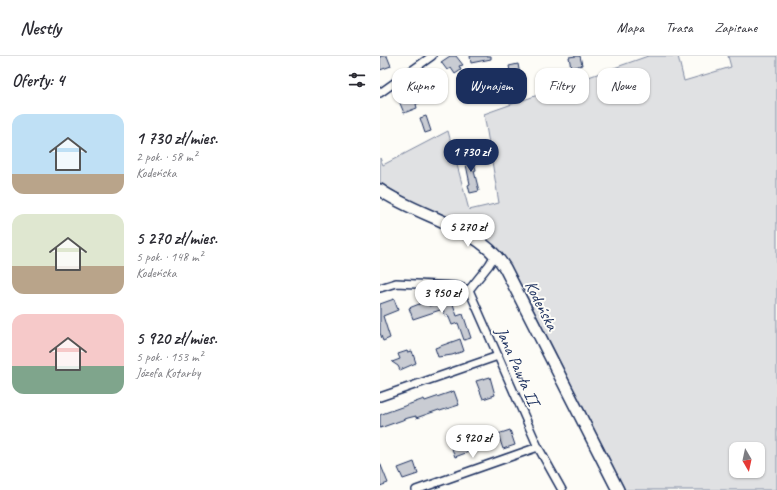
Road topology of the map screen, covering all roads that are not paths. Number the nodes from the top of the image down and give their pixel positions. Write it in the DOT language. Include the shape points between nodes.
graph roads {
  1 [pos="432,56"];
  2 [pos="380,93"];
  3 [pos="380,190"];
  4 [pos="495,255"];
  5 [pos="380,288"];
  6 [pos="469,290"];
  7 [pos="498,356"];
  8 [pos="380,397"];
  9 [pos="538,447"];
  10 [pos="416,490"];
  11 [pos="562,490"];
  12 [pos="618,490"];
  1 -- 2 [label="street"];
  3 -- 4 [label="main road, Kodeńska" via="397,201 461,231 485,245"];
  4 -- 6 [label="street"];
  4 -- 12 [label="main road, Kodeńska" via="505,268"];
  5 -- 6 [label="street" via="396,283 456,286"];
  6 -- 7 [label="street, Jana Pawła II"];
  7 -- 8 [label="street"];
  7 -- 9 [label="street, Jana Pawła II"];
  9 -- 10 [label="street"];
  9 -- 11 [label="street, Jana Pawła II"];
}
